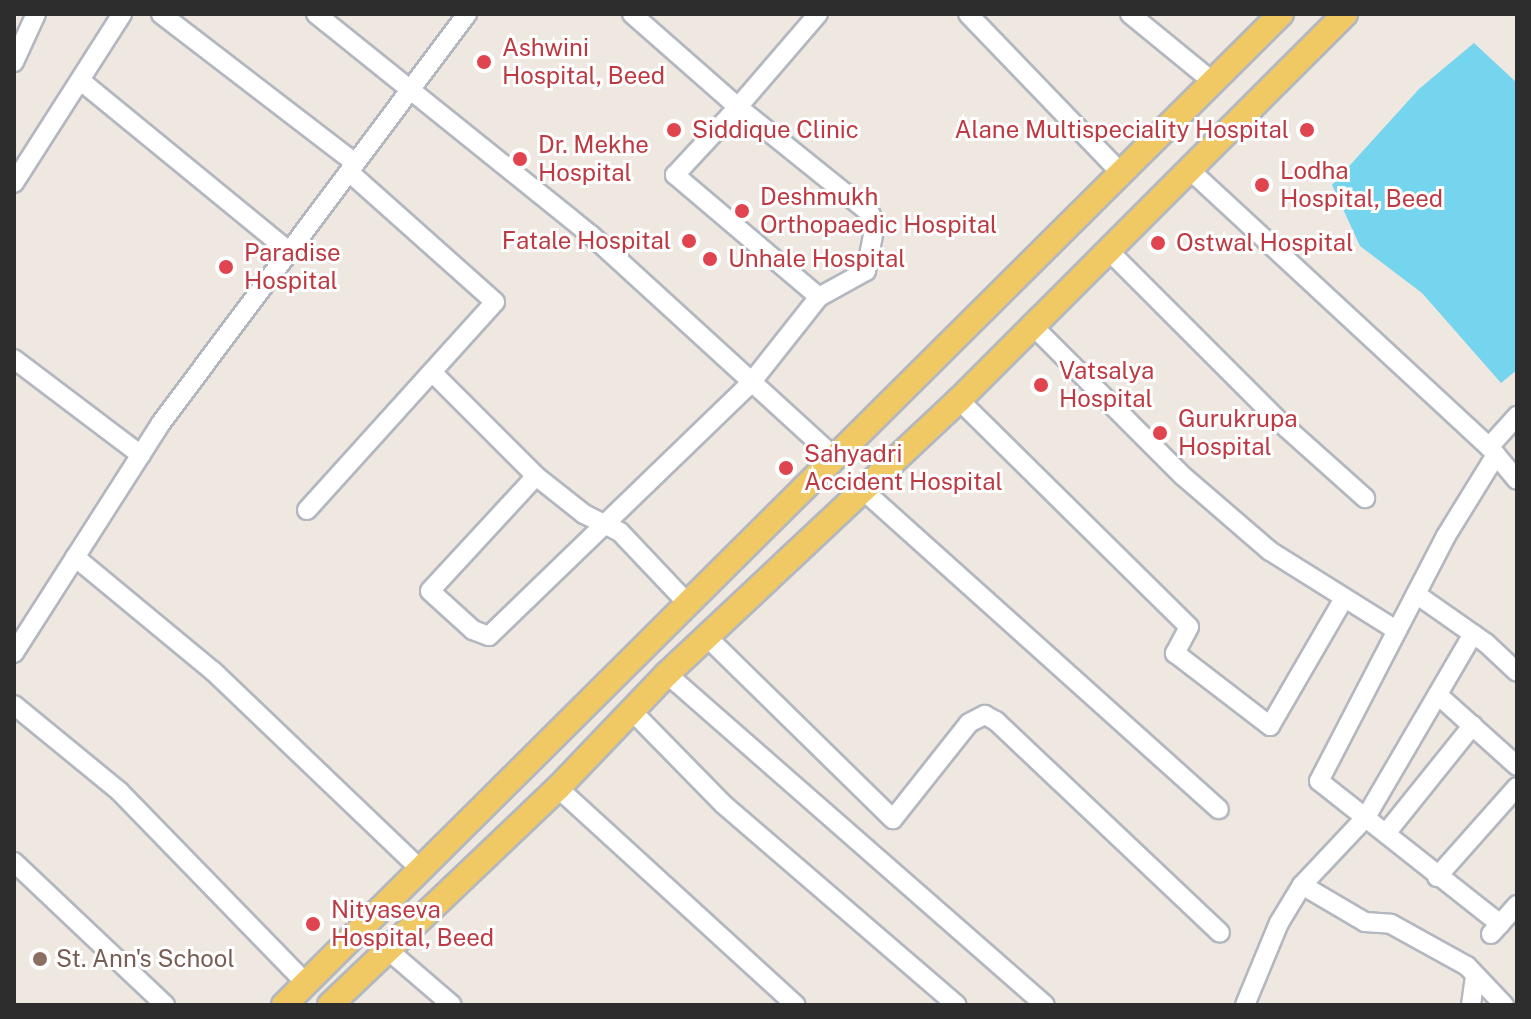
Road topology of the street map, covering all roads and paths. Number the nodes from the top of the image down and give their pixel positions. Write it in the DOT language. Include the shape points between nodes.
graph roads {
  1 [pos="36,14"];
  2 [pos="122,14"];
  3 [pos="161,14"];
  4 [pos="316,14"];
  5 [pos="467,14"];
  6 [pos="632,14"];
  7 [pos="818,14"];
  8 [pos="968,14"];
  9 [pos="1130,14"];
  10 [pos="1281,14"];
  11 [pos="1345,14"];
  12 [pos="14,62"];
  13 [pos="81,81"];
  14 [pos="1213,82"];
  15 [pos="410,90"];
  16 [pos="738,107"];
  17 [pos="352,167"];
  18 [pos="1191,171"];
  19 [pos="1121,173"];
  20 [pos="14,183"];
  21 [pos="1108,250"];
  22 [pos="289,251"];
  23 [pos="819,297"];
  24 [pos="1031,324"];
  25 [pos="14,359"];
  26 [pos="432,372"];
  27 [pos="752,382"];
  28 [pos="959,400"];
  29 [pos="1517,416"];
  30 [pos="1492,451"];
  31 [pos="141,455"];
  32 [pos="835,458"];
  33 [pos="536,476"];
  34 [pos="1517,480"];
  35 [pos="863,490"];
  36 [pos="1365,498"];
  37 [pos="307,510"];
  38 [pos="605,524"];
  39 [pos="75,557"];
  40 [pos="1416,594"];
  41 [pos="1343,600"];
  42 [pos="688,604"];
  43 [pos="1396,630"];
  44 [pos="1473,634"];
  45 [pos="708,638"];
  46 [pos="14,653"];
  47 [pos="1517,672"];
  48 [pos="667,674"];
  49 [pos="1438,695"];
  50 [pos="14,705"];
  51 [pos="631,710"];
  52 [pos="1473,725"];
  53 [pos="1517,766"];
  54 [pos="1517,787"];
  55 [pos="558,788"];
  56 [pos="1219,809"];
  57 [pos="1366,817"];
  58 [pos="1387,832"];
  59 [pos="14,862"];
  60 [pos="421,870"];
  61 [pos="1437,877"];
  62 [pos="1302,885"];
  63 [pos="1517,905"];
  64 [pos="1220,933"];
  65 [pos="388,950"];
  66 [pos="1475,978"];
  67 [pos="306,983"];
  68 [pos="165,1005"];
  69 [pos="284,1005"];
  70 [pos="330,1005"];
  71 [pos="452,1005"];
  72 [pos="796,1005"];
  73 [pos="957,1005"];
  74 [pos="1045,1005"];
  75 [pos="1245,1005"];
  76 [pos="1471,1005"];
  77 [pos="1504,1005"];
  1 -- 12 [label="street"];
  2 -- 13 [label="street"];
  3 -- 17 [label="street"];
  4 -- 15 [label="street"];
  5 -- 15 [label="street"];
  6 -- 16 [label="street"];
  7 -- 16 [label="street"];
  8 -- 19 [label="street"];
  9 -- 14 [label="street"];
  10 -- 14 [label="main road"];
  11 -- 18 [label="main road" via="1244,110"];
  13 -- 20 [label="street"];
  13 -- 22 [label="street"];
  14 -- 19 [label="main road"];
  15 -- 17 [label="street"];
  15 -- 27 [label="street" via="591,235"];
  16 -- 23 [label="street" via="675,175"];
  16 -- 23 [label="street" via="870,213 875,225 866,271"];
  17 -- 22 [label="street"];
  17 -- 26 [label="street" via="495,302"];
  18 -- 21 [label="main road"];
  18 -- 30 [label="street"];
  19 -- 32 [label="main road"];
  21 -- 24 [label="main road"];
  21 -- 36 [label="street" via="1281,423"];
  22 -- 31 [label="street"];
  23 -- 27 [label="street"];
  24 -- 28 [label="main road"];
  24 -- 41 [label="street" via="1183,476 1270,551"];
  25 -- 31 [label="street"];
  26 -- 33 [label="street"];
  26 -- 37 [label="street"];
  27 -- 32 [label="street"];
  27 -- 38 [label="street"];
  28 -- 35 [label="main road"];
  28 -- 41 [label="street" via="1189,627 1175,653 1270,726"];
  29 -- 30 [label="street"];
  30 -- 34 [label="street"];
  30 -- 40 [label="street"];
  31 -- 39 [label="street"];
  32 -- 42 [label="main road"];
  33 -- 38 [label="street"];
  33 -- 38 [label="street" via="430,591 473,630 489,636"];
  35 -- 45 [label="main road"];
  35 -- 56 [label="street"];
  38 -- 42 [label="street" via="650,560"];
  39 -- 46 [label="street"];
  39 -- 60 [label="street" via="213,671"];
  40 -- 43 [label="street"];
  40 -- 44 [label="street"];
  41 -- 43 [label="street"];
  42 -- 60 [label="main road"];
  43 -- 57 [label="street" via="1319,781"];
  44 -- 47 [label="street"];
  44 -- 49 [label="street"];
  45 -- 48 [label="main road"];
  45 -- 64 [label="street" via="893,819 969,723 985,715 996,721"];
  48 -- 51 [label="main road"];
  48 -- 74 [label="street"];
  49 -- 52 [label="street"];
  49 -- 57 [label="street"];
  50 -- 67 [label="street" via="119,791"];
  51 -- 55 [label="main road"];
  51 -- 73 [label="street" via="723,804"];
  52 -- 53 [label="street"];
  52 -- 58 [label="street"];
  54 -- 61 [label="street"];
  55 -- 65 [label="main road"];
  55 -- 72 [label="street"];
  57 -- 58 [label="street"];
  57 -- 62 [label="street"];
  58 -- 61 [label="street"];
  59 -- 68 [label="street"];
  60 -- 67 [label="main road"];
  61 -- 63 [label="street" via="1495,929"];
  62 -- 66 [label="street" via="1365,922 1391,924 1467,966"];
  62 -- 75 [label="street" via="1279,923"];
  65 -- 70 [label="main road"];
  65 -- 71 [label="street"];
  66 -- 76 [label="street"];
  66 -- 77 [label="street"];
  67 -- 69 [label="main road"];
}
